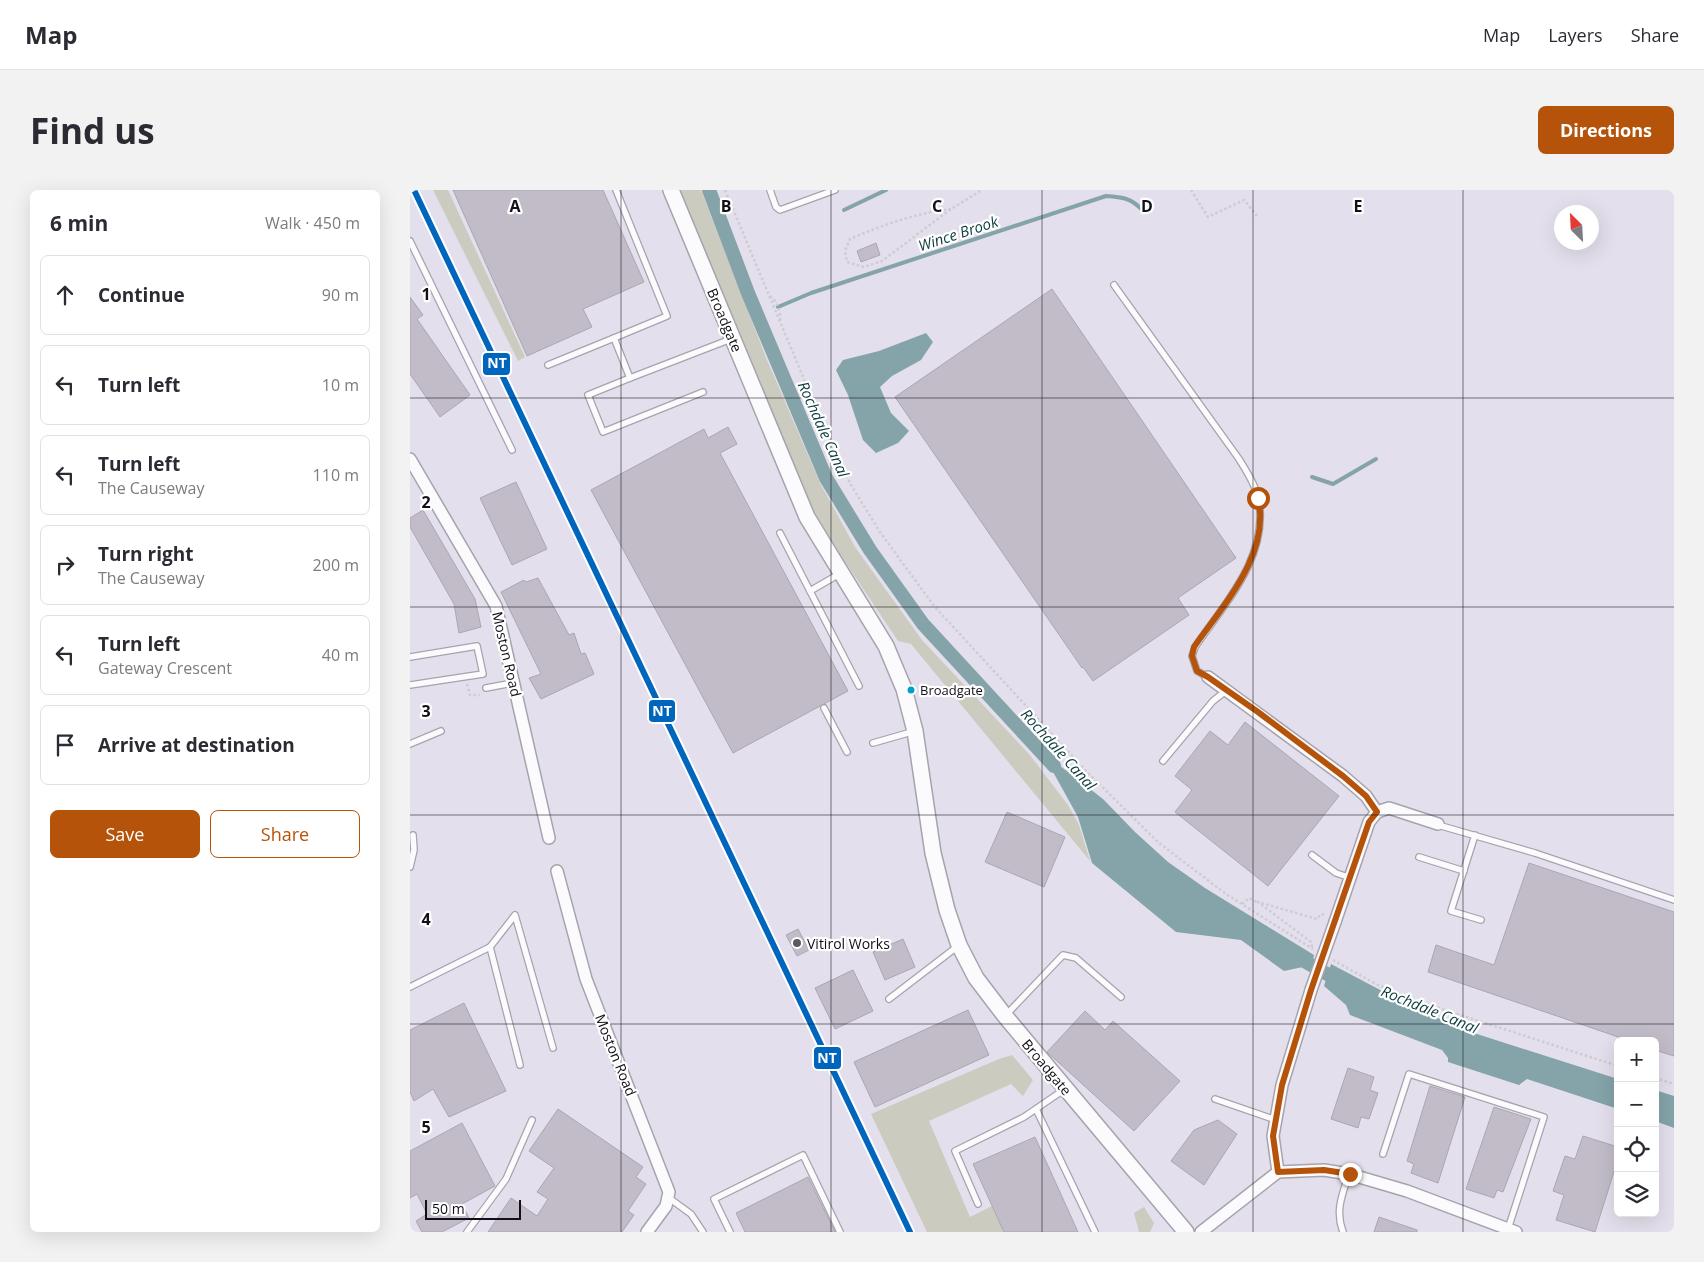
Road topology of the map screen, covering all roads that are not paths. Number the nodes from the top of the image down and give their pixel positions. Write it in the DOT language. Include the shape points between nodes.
graph roads {
  1 [pos="616,190"];
  2 [pos="671,190"];
  3 [pos="770,190"];
  4 [pos="835,190"];
  5 [pos="817,193"];
  6 [pos="410,241"];
  7 [pos="1114,285"];
  8 [pos="614,338"];
  9 [pos="733,338"];
  10 [pos="548,365"];
  11 [pos="630,378"];
  12 [pos="703,392"];
  13 [pos="512,450"];
  14 [pos="410,459"];
  15 [pos="780,533"];
  16 [pos="841,573"];
  17 [pos="810,590"];
  18 [pos="410,657"];
  19 [pos="1208,677"];
  20 [pos="514,683"];
  21 [pos="410,685"];
  22 [pos="859,686"];
  23 [pos="486,688"];
  24 [pos="1227,690"];
  25 [pos="824,708"];
  26 [pos="441,731"];
  27 [pos="915,731"];
  28 [pos="873,743"];
  29 [pos="410,744"];
  30 [pos="846,752"];
  31 [pos="1163,761"];
  32 [pos="1377,812"];
  33 [pos="1438,824"];
  34 [pos="413,835"];
  35 [pos="1475,835"];
  36 [pos="548,838"];
  37 [pos="1312,856"];
  38 [pos="1419,857"];
  39 [pos="410,867"];
  40 [pos="557,871"];
  41 [pos="1464,872"];
  42 [pos="1350,878"];
  43 [pos="1674,900"];
  44 [pos="1481,920"];
  45 [pos="959,945"];
  46 [pos="490,946"];
  47 [pos="410,987"];
  48 [pos="1120,997"];
  49 [pos="888,999"];
  50 [pos="1005,1016"];
  51 [pos="553,1048"];
  52 [pos="520,1065"];
  53 [pos="1066,1089"];
  54 [pos="1215,1098"];
  55 [pos="1036,1109"];
  56 [pos="532,1120"];
  57 [pos="1276,1120"];
  58 [pos="1383,1154"];
  59 [pos="1278,1172"];
  60 [pos="1350,1174"];
  61 [pos="669,1198"];
  62 [pos="978,1204"];
  63 [pos="1512,1230"];
  64 [pos="467,1232"];
  65 [pos="647,1232"];
  66 [pos="703,1232"];
  67 [pos="730,1232"];
  68 [pos="840,1232"];
  69 [pos="1095,1232"];
  70 [pos="1186,1232"];
  71 [pos="1201,1232"];
  72 [pos="1343,1232"];
  1 -- 8 [label="lane" via="667,316"];
  2 -- 9 [label="street, Broadgate"];
  3 -- 5 [label="lane" via="780,210"];
  4 -- 5 [label="lane"];
  6 -- 13 [label="lane"];
  7 -- 19 [label="lane" via="1239,459 1259,501 1256,550 1249,568 1194,647 1192,656 1197,671"];
  8 -- 10 [label="lane"];
  8 -- 11 [label="lane"];
  9 -- 11 [label="lane"];
  9 -- 16 [label="street, Broadgate" via="807,517"];
  11 -- 12 [label="lane" via="588,395 604,432"];
  14 -- 20 [label="street, Moston Road" via="496,606"];
  15 -- 17 [label="lane"];
  16 -- 17 [label="lane"];
  16 -- 27 [label="street, Broadgate" via="886,646 904,689"];
  17 -- 22 [label="lane"];
  18 -- 21 [label="lane" via="477,646 483,674"];
  19 -- 24 [label="street"];
  20 -- 23 [label="lane"];
  20 -- 36 [label="street, Moston Road"];
  24 -- 31 [label="lane" via="1213,701"];
  24 -- 32 [label="street" via="1343,776 1366,796"];
  25 -- 30 [label="lane"];
  26 -- 29 [label="lane"];
  27 -- 28 [label="lane"];
  27 -- 45 [label="street, Broadgate" via="933,853"];
  32 -- 33 [label="street" via="1389,808"];
  32 -- 42 [label="street" via="1369,822"];
  33 -- 35 [label="lane"];
  34 -- 39 [label="lane"];
  35 -- 41 [label="lane"];
  35 -- 43 [label="lane"];
  37 -- 42 [label="lane" via="1336,873"];
  38 -- 41 [label="lane"];
  40 -- 61 [label="street, Moston Road" via="586,979 663,1174"];
  41 -- 44 [label="lane" via="1451,911"];
  42 -- 57 [label="street, bridge" via="1311,990 1282,1085"];
  45 -- 49 [label="lane"];
  45 -- 50 [label="street, Broadgate" via="976,978"];
  46 -- 47 [label="lane"];
  46 -- 51 [label="lane" via="514,915"];
  46 -- 52 [label="lane"];
  48 -- 50 [label="lane" via="1076,958 1063,955"];
  50 -- 53 [label="street, Broadgate"];
  53 -- 55 [label="lane"];
  53 -- 70 [label="street, Broadgate"];
  54 -- 57 [label="lane"];
  55 -- 62 [label="lane" via="955,1151"];
  55 -- 69 [label="lane"];
  56 -- 64 [label="lane" via="506,1179"];
  57 -- 59 [label="street" via="1273,1136"];
  58 -- 63 [label="lane" via="1409,1074 1544,1117"];
  59 -- 60 [label="street" via="1324,1170"];
  59 -- 71 [label="street"];
  60 -- 63 [label="street"];
  60 -- 72 [label="lane" via="1339,1203 1338,1219"];
  61 -- 65 [label="street"];
  61 -- 66 [label="lane" via="691,1214"];
  67 -- 68 [label="lane" via="714,1199 802,1156"];
}
